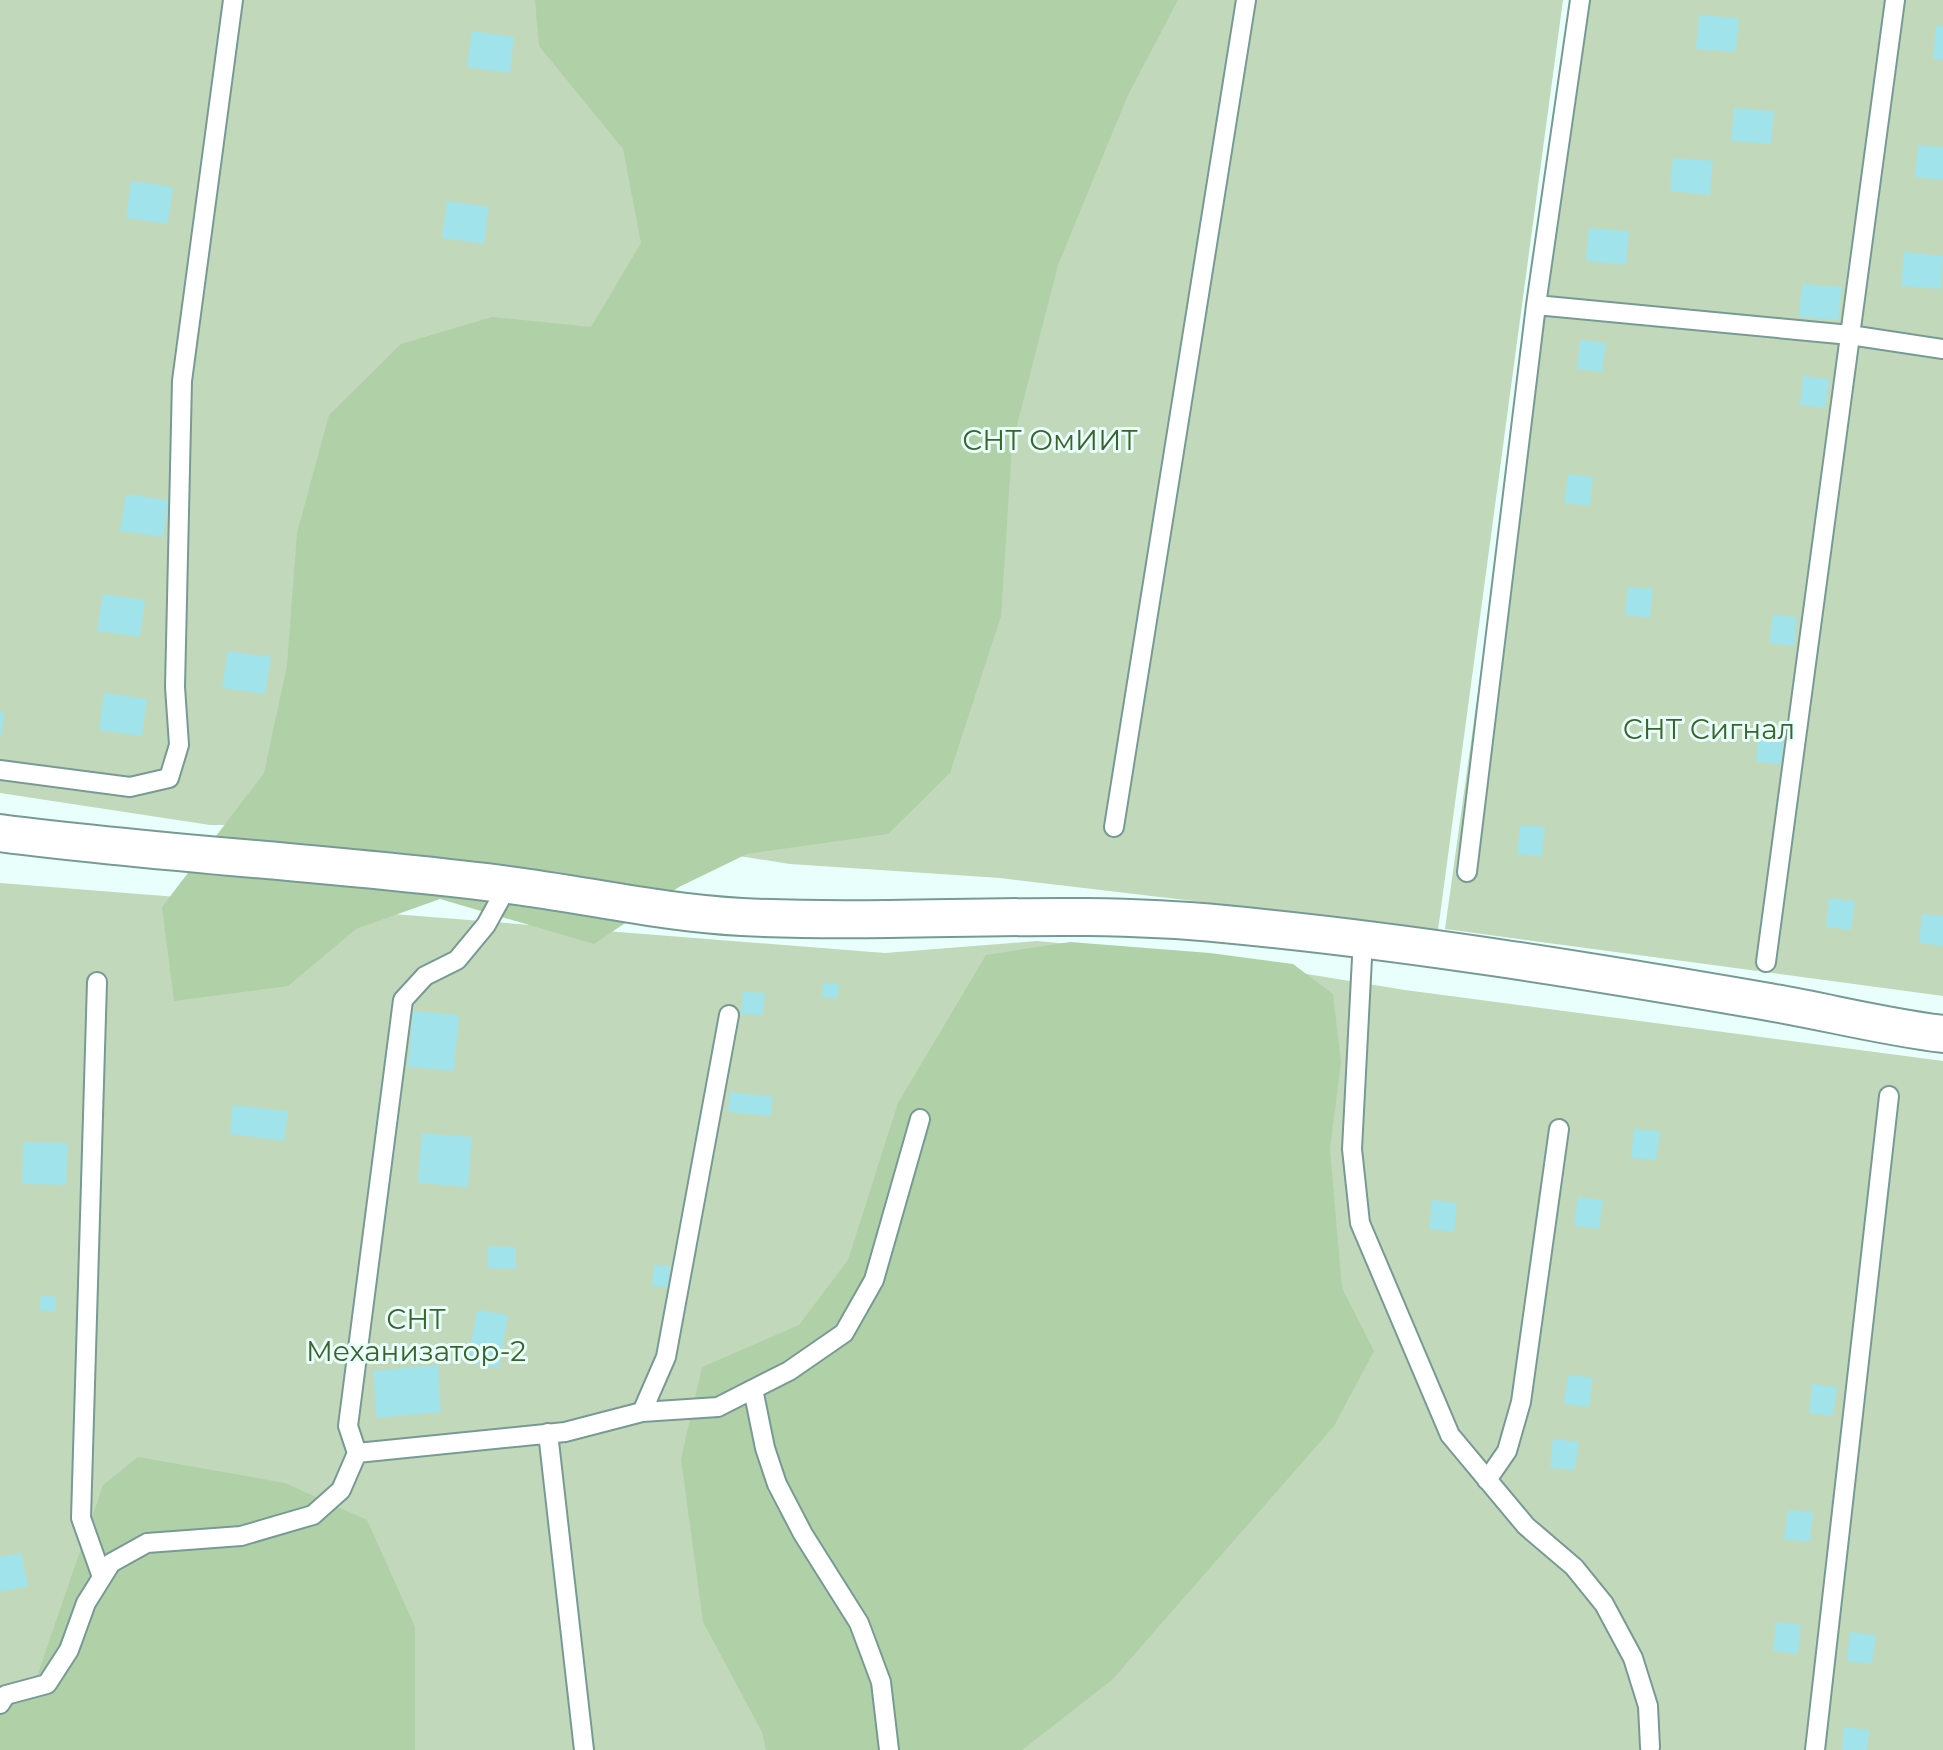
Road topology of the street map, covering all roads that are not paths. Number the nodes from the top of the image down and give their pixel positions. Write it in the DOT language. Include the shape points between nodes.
graph roads {
  1 [pos="233,0"];
  2 [pos="1246,0"];
  3 [pos="1580,0"];
  4 [pos="1895,0"];
  5 [pos="1536,305"];
  6 [pos="1850,335"];
  7 [pos="1943,349"];
  8 [pos="0,770"];
  9 [pos="1114,827"];
  10 [pos="0,833"];
  11 [pos="1467,872"];
  12 [pos="508,885"];
  13 [pos="1363,939"];
  14 [pos="1766,962"];
  15 [pos="97,982"];
  16 [pos="729,1015"];
  17 [pos="1943,1034"];
  18 [pos="1889,1096"];
  19 [pos="920,1119"];
  20 [pos="1559,1129"];
  21 [pos="753,1389"];
  22 [pos="642,1412"];
  23 [pos="548,1433"];
  24 [pos="357,1453"];
  25 [pos="1487,1480"];
  26 [pos="102,1577"];
  27 [pos="0,1704"];
  28 [pos="1649,1749"];
  29 [pos="584,1750"];
  30 [pos="889,1750"];
  31 [pos="1815,1750"];
  1 -- 8 [label="lane" via="182,381 175,687 179,745 169,778 130,787"];
  2 -- 9 [label="lane"];
  3 -- 5 [label="lane"];
  4 -- 6 [label="lane"];
  5 -- 6 [label="lane"];
  5 -- 11 [label="lane"];
  6 -- 7 [label="lane"];
  6 -- 14 [label="lane"];
  10 -- 12 [label="street" via="145,852"];
  12 -- 13 [label="street" via="736,916 935,921 1043,914 1218,923"];
  12 -- 24 [label="lane" via="486,925 457,960 425,976 403,1000 348,1426"];
  13 -- 17 [label="street"];
  13 -- 25 [label="lane" via="1352,1149 1360,1223 1450,1435"];
  15 -- 26 [label="lane" via="81,1518"];
  16 -- 22 [label="lane" via="666,1357"];
  18 -- 31 [label="lane"];
  19 -- 21 [label="lane" via="874,1280 844,1333"];
  20 -- 25 [label="lane" via="1521,1402 1507,1451"];
  21 -- 22 [label="lane" via="718,1407"];
  21 -- 30 [label="lane" via="777,1484 859,1623 881,1682"];
  22 -- 23 [label="lane"];
  23 -- 24 [label="lane"];
  23 -- 29 [label="lane"];
  24 -- 26 [label="lane" via="341,1490 313,1515 241,1536 147,1543 111,1563"];
  25 -- 28 [label="lane" via="1604,1604 1633,1658 1648,1706"];
  26 -- 27 [label="lane" via="69,1650 47,1684 6,1695"];
}
